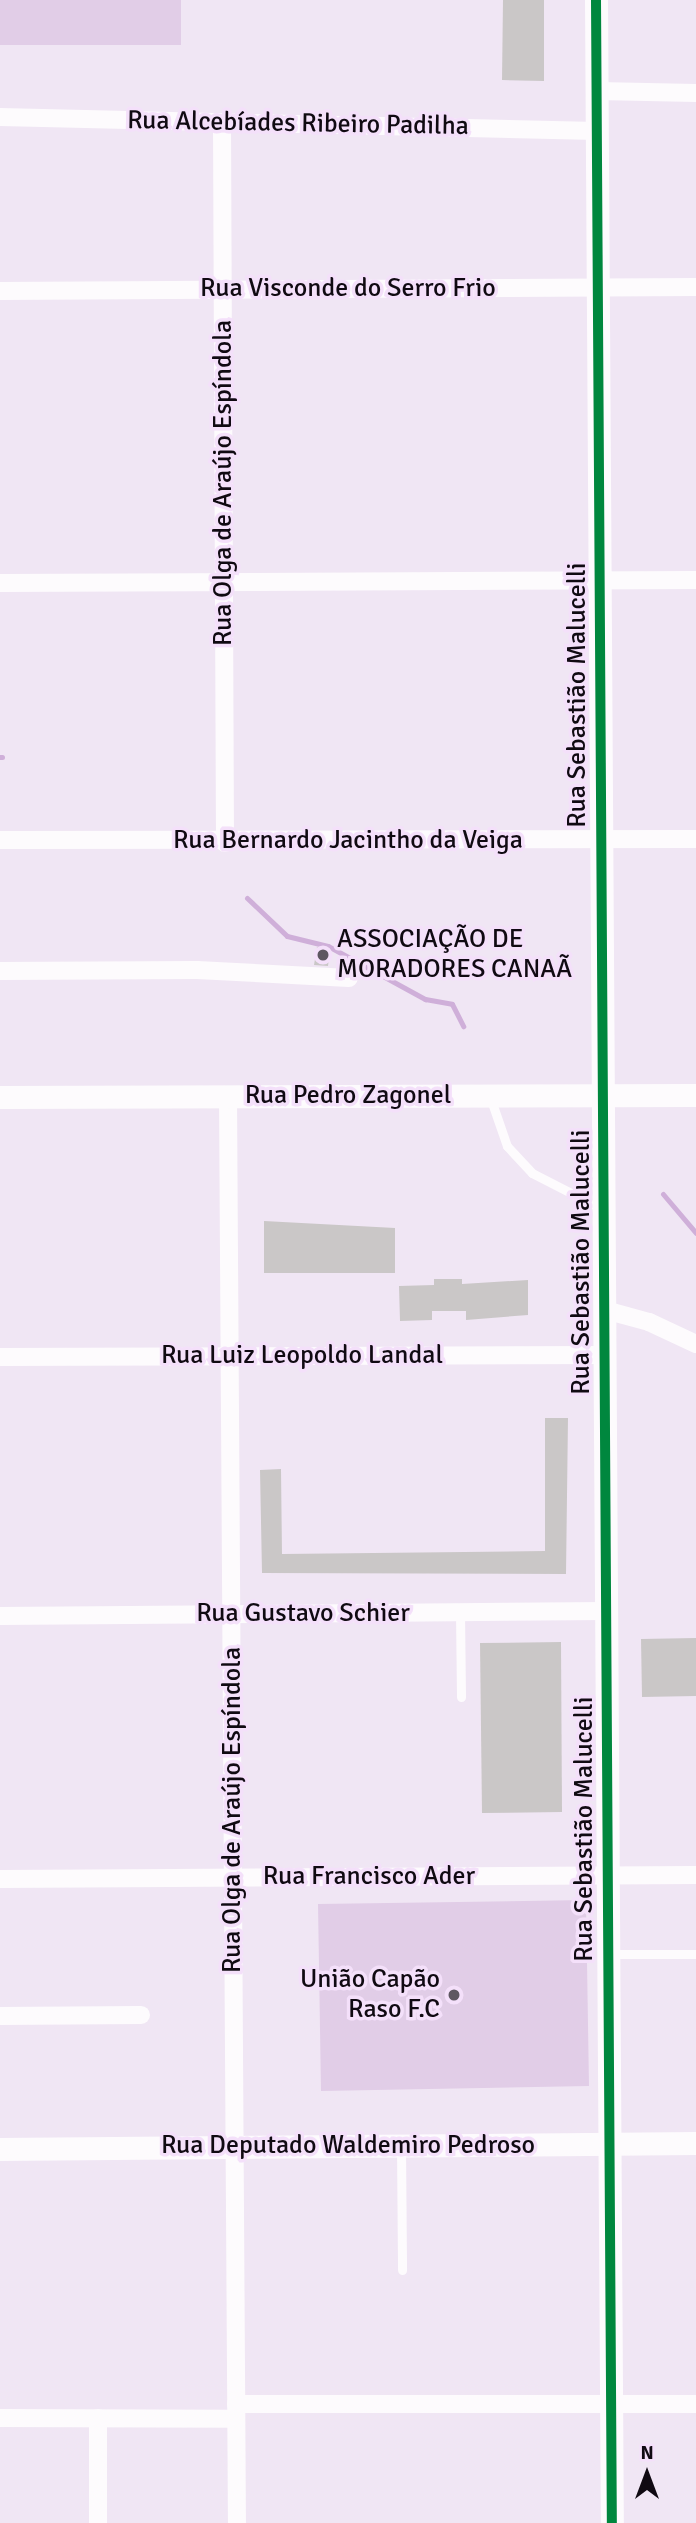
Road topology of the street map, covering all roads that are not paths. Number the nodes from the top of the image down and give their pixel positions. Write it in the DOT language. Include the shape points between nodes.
graph roads {
  1 [pos="596,0"];
  2 [pos="597,91"];
  3 [pos="696,93"];
  4 [pos="0,117"];
  5 [pos="222,122"];
  6 [pos="597,131"];
  7 [pos="696,287"];
  8 [pos="598,288"];
  9 [pos="223,290"];
  10 [pos="0,291"];
  11 [pos="600,580"];
  12 [pos="696,580"];
  13 [pos="225,582"];
  14 [pos="0,583"];
  15 [pos="696,839"];
  16 [pos="0,840"];
  17 [pos="601,840"];
  18 [pos="225,843"];
  19 [pos="0,971"];
  20 [pos="349,978"];
  21 [pos="490,1095"];
  22 [pos="603,1095"];
  23 [pos="696,1095"];
  24 [pos="0,1097"];
  25 [pos="228,1097"];
  26 [pos="604,1210"];
  27 [pos="605,1310"];
  28 [pos="696,1343"];
  29 [pos="605,1354"];
  30 [pos="230,1356"];
  31 [pos="0,1357"];
  32 [pos="607,1611"];
  33 [pos="460,1612"];
  34 [pos="231,1614"];
  35 [pos="0,1616"];
  36 [pos="461,1696"];
  37 [pos="696,1875"];
  38 [pos="608,1876"];
  39 [pos="233,1878"];
  40 [pos="0,1879"];
  41 [pos="696,1954"];
  42 [pos="609,1955"];
  43 [pos="141,2015"];
  44 [pos="0,2016"];
  45 [pos="696,2143"];
  46 [pos="610,2144"];
  47 [pos="401,2145"];
  48 [pos="234,2147"];
  49 [pos="0,2149"];
  50 [pos="402,2270"];
  51 [pos="612,2404"];
  52 [pos="696,2404"];
  53 [pos="236,2412"];
  54 [pos="0,2418"];
  55 [pos="98,2418"];
  56 [pos="98,2523"];
  57 [pos="237,2523"];
  58 [pos="612,2523"];
  1 -- 2 [label="street, Rua Sebastião Malucelli"];
  2 -- 3 [label="street"];
  2 -- 6 [label="street, Rua Sebastião Malucelli"];
  4 -- 5 [label="street, Rua Alcebíades Ribeiro Padilha"];
  5 -- 6 [label="street, Rua Alcebíades Ribeiro Padilha"];
  5 -- 9 [label="street, Rua Olga de Araújo Espíndola"];
  6 -- 8 [label="street, Rua Sebastião Malucelli"];
  7 -- 8 [label="street, Rua Visconde do Serro Frio"];
  8 -- 9 [label="street, Rua Visconde do Serro Frio"];
  8 -- 11 [label="street, Rua Sebastião Malucelli"];
  9 -- 10 [label="street, Rua Visconde do Serro Frio"];
  9 -- 13 [label="street, Rua Olga de Araújo Espíndola"];
  11 -- 12 [label="street"];
  11 -- 13 [label="street"];
  11 -- 17 [label="street, Rua Sebastião Malucelli"];
  13 -- 14 [label="street"];
  13 -- 18 [label="street, Rua Olga de Araújo Espíndola"];
  15 -- 17 [label="street, Rua Bernardo Jacintho da Veiga"];
  16 -- 18 [label="street, Rua Bernardo Jacintho da Veiga"];
  17 -- 18 [label="street, Rua Bernardo Jacintho da Veiga"];
  17 -- 22 [label="street, Rua Sebastião Malucelli"];
  19 -- 20 [label="street" via="197,970"];
  21 -- 22 [label="street, Rua Pedro Zagonel"];
  21 -- 25 [label="street, Rua Pedro Zagonel"];
  21 -- 26 [label="lane" via="507,1146 532,1173"];
  22 -- 23 [label="street, Rua Pedro Zagonel"];
  22 -- 26 [label="street, Rua Sebastião Malucelli"];
  24 -- 25 [label="street, Rua Pedro Zagonel"];
  25 -- 30 [label="street, Rua Olga de Araújo Espíndola"];
  26 -- 27 [label="street, Rua Sebastião Malucelli"];
  27 -- 28 [label="street" via="649,1322"];
  27 -- 29 [label="street, Rua Sebastião Malucelli"];
  29 -- 30 [label="street, Rua Luiz Leopoldo Landal"];
  29 -- 32 [label="street, Rua Sebastião Malucelli"];
  30 -- 31 [label="street, Rua Luiz Leopoldo Landal"];
  30 -- 34 [label="street, Rua Olga de Araújo Espíndola"];
  32 -- 33 [label="street, Rua Gustavo Schier"];
  32 -- 38 [label="street, Rua Sebastião Malucelli"];
  33 -- 34 [label="street, Rua Gustavo Schier"];
  33 -- 36 [label="lane"];
  34 -- 35 [label="street, Rua Gustavo Schier"];
  34 -- 39 [label="street, Rua Olga de Araújo Espíndola"];
  37 -- 38 [label="street, Rua Francisco Ader"];
  38 -- 39 [label="street, Rua Francisco Ader"];
  38 -- 42 [label="street, Rua Sebastião Malucelli"];
  39 -- 40 [label="street, Rua Francisco Ader"];
  39 -- 48 [label="street, Rua Olga de Araújo Espíndola"];
  41 -- 42 [label="lane"];
  42 -- 46 [label="street, Rua Sebastião Malucelli"];
  43 -- 44 [label="street"];
  45 -- 46 [label="street, Rua Deputado Waldemiro Pedroso"];
  46 -- 47 [label="street, Rua Deputado Waldemiro Pedroso"];
  46 -- 51 [label="street, Rua Sebastião Malucelli"];
  47 -- 48 [label="street, Rua Deputado Waldemiro Pedroso"];
  47 -- 50 [label="lane"];
  48 -- 49 [label="street, Rua Deputado Waldemiro Pedroso"];
  48 -- 53 [label="street, Rua Olga de Araújo Espíndola"];
  51 -- 52 [label="street"];
  51 -- 53 [label="street"];
  51 -- 58 [label="street, Rua Sebastião Malucelli"];
  53 -- 55 [label="street"];
  53 -- 57 [label="street, Rua Olga de Araújo Espíndola"];
  54 -- 55 [label="street"];
  55 -- 56 [label="street"];
}
